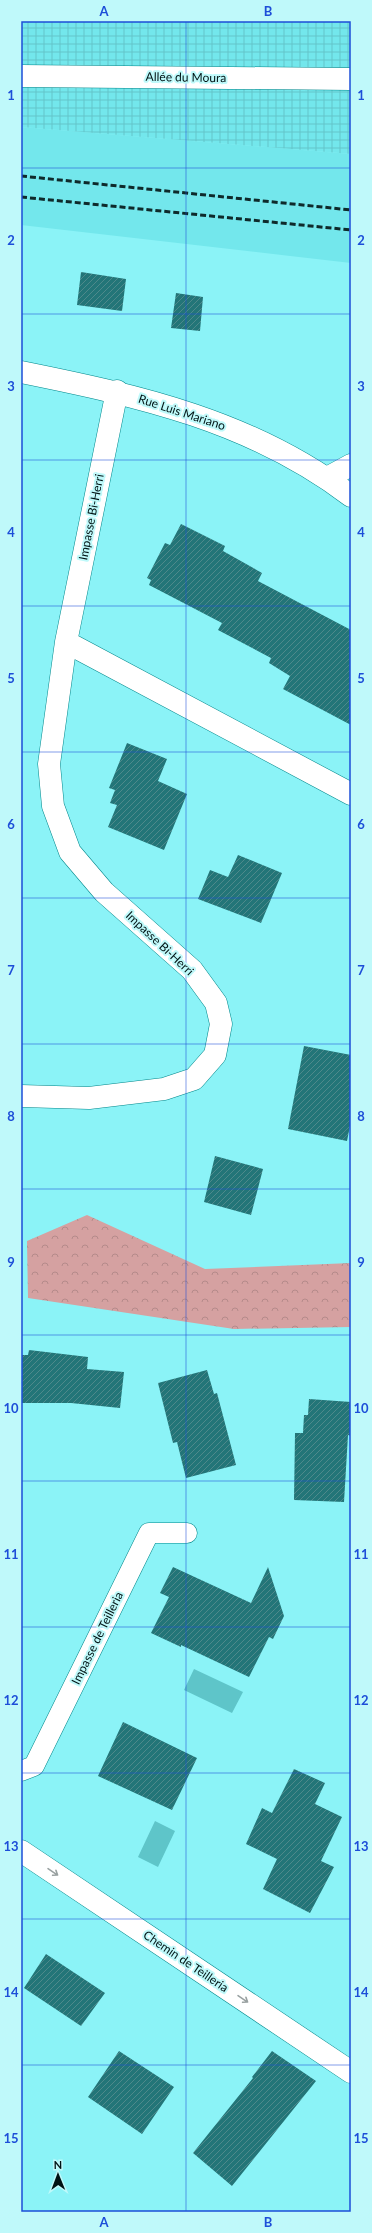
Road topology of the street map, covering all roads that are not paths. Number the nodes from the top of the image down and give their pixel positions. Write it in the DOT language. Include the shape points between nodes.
graph roads {
  1 [pos="21,76"];
  2 [pos="351,79"];
  3 [pos="21,372"];
  4 [pos="117,391"];
  5 [pos="351,465"];
  6 [pos="327,478"];
  7 [pos="351,496"];
  8 [pos="66,642"];
  9 [pos="351,794"];
  10 [pos="21,1096"];
  11 [pos="187,1533"];
  12 [pos="21,1772"];
  13 [pos="21,1851"];
  14 [pos="351,2072"];
  1 -- 2 [label="street, Allée du Moura"];
  3 -- 4 [label="street, Rue Luis Mariano"];
  4 -- 6 [label="street, Rue Luis Mariano" via="198,415 270,445"];
  4 -- 8 [label="street, Impasse Bi-Herri"];
  5 -- 6 [label="street"];
  6 -- 7 [label="street, Rue Luis Mariano"];
  8 -- 9 [label="street"];
  8 -- 10 [label="street, Impasse Bi-Herri" via="49,764 53,806 70,852 104,892 192,970 216,1003 221,1024 215,1055 194,1079 164,1088 89,1098"];
  11 -- 12 [label="lane, Impasse de Teilleria" via="149,1532 34,1766"];
  13 -- 14 [label="street, Chemin de Teilleria, one-way"];
}
